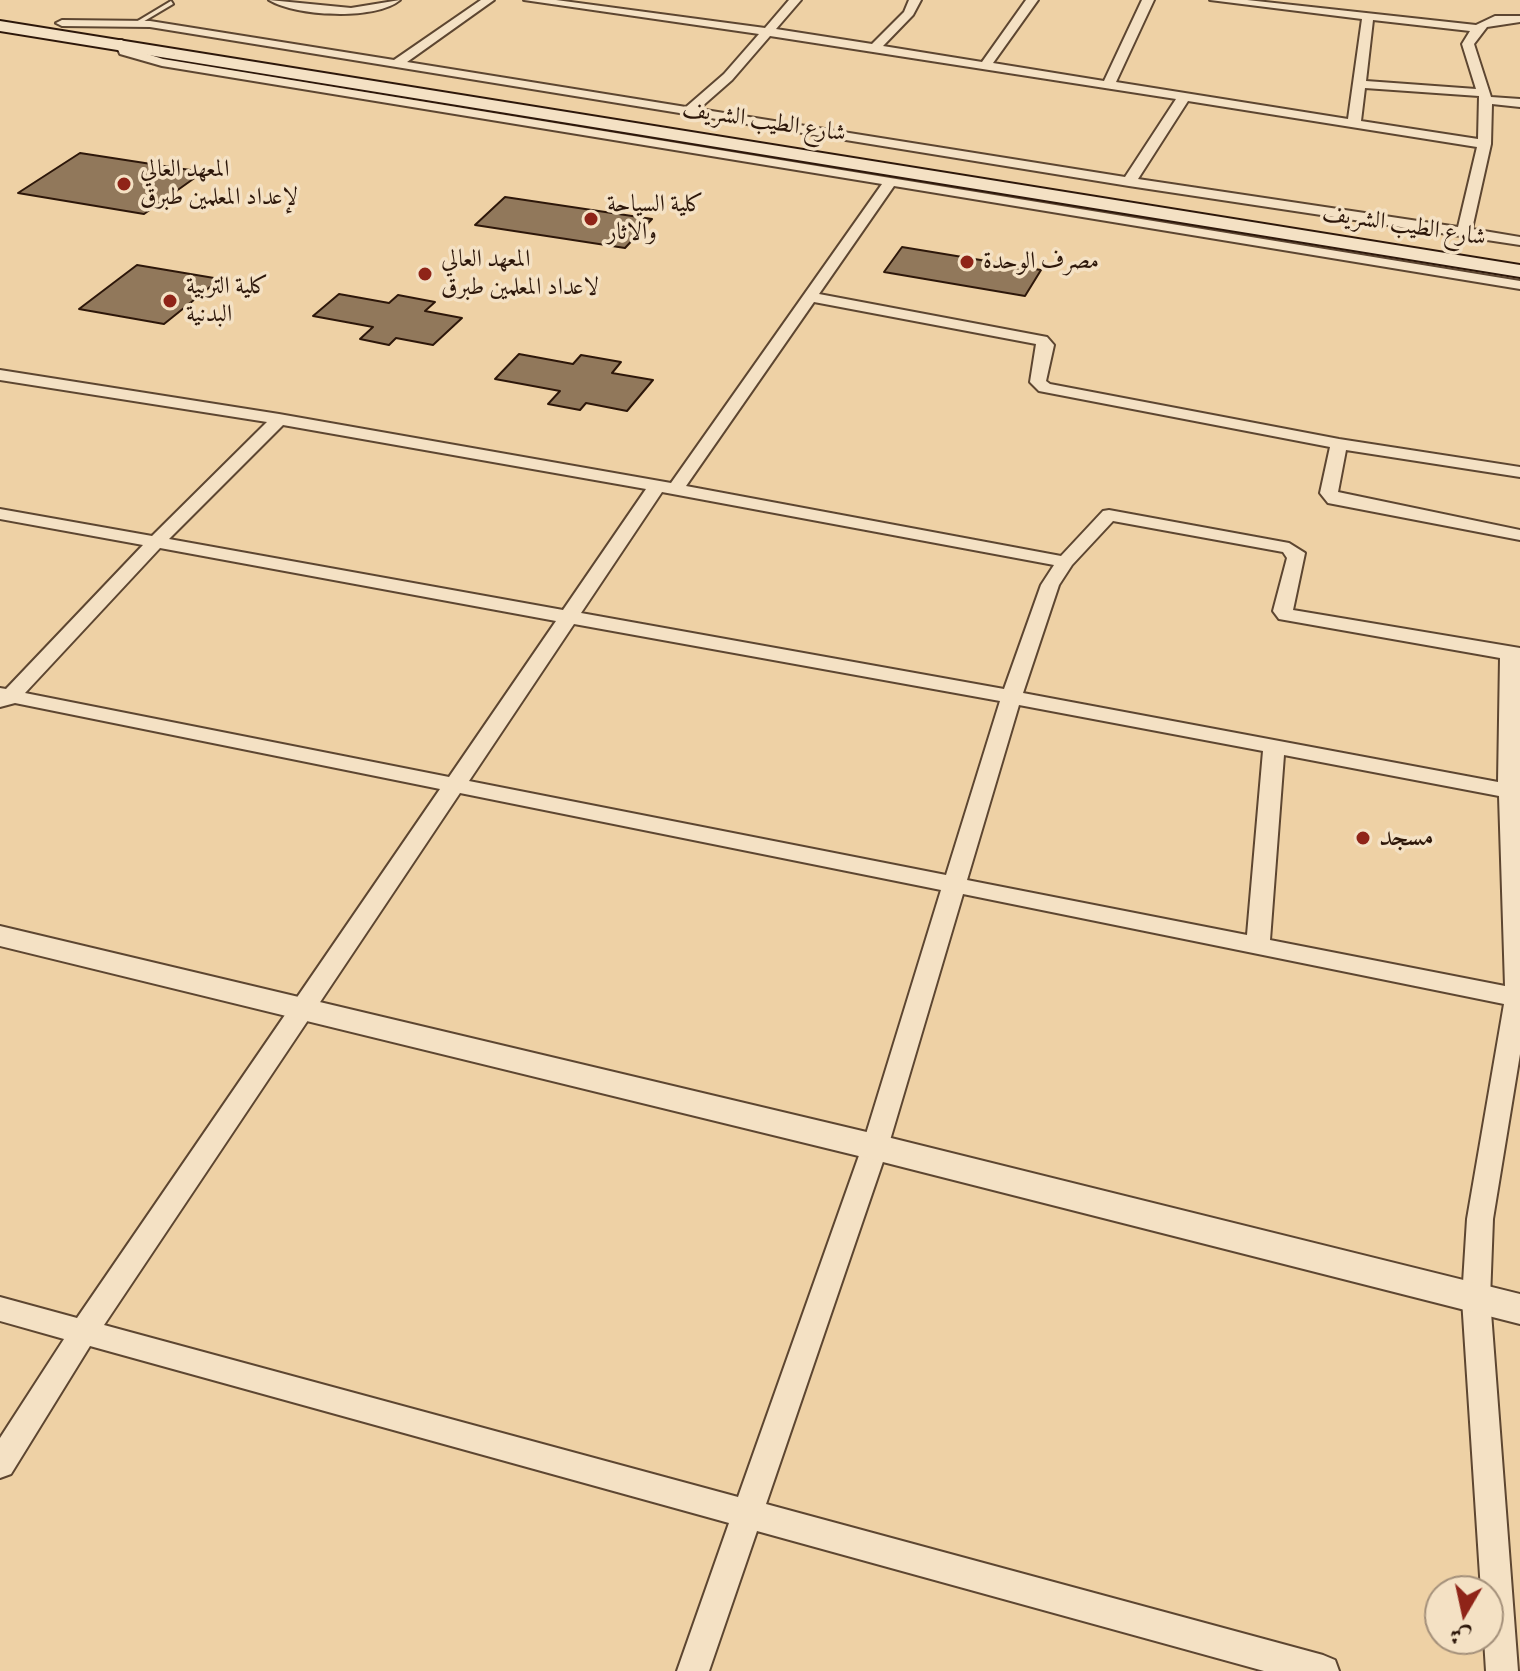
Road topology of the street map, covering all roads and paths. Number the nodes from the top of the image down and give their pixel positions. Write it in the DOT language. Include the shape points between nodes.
graph roads {
  1 [pos="275,0"];
  2 [pos="282,0"];
  3 [pos="394,0"];
  4 [pos="488,0"];
  5 [pos="530,0"];
  6 [pos="795,0"];
  7 [pos="915,0"];
  8 [pos="1032,0"];
  9 [pos="1148,0"];
  10 [pos="1216,0"];
  11 [pos="171,3"];
  12 [pos="661,4"];
  13 [pos="0,14"];
  14 [pos="644,15"];
  15 [pos="1368,15"];
  16 [pos="1520,19"];
  17 [pos="139,22"];
  18 [pos="0,26"];
  19 [pos="1475,28"];
  20 [pos="61,29"];
  21 [pos="764,31"];
  22 [pos="0,37"];
  23 [pos="118,43"];
  24 [pos="875,48"];
  25 [pos="396,64"];
  26 [pos="984,67"];
  27 [pos="1359,84"];
  28 [pos="1108,86"];
  29 [pos="1485,96"];
  30 [pos="1183,99"];
  31 [pos="1520,103"];
  32 [pos="689,111"];
  33 [pos="1354,124"];
  34 [pos="1484,144"];
  35 [pos="890,182"];
  36 [pos="1129,182"];
  37 [pos="1464,233"];
  38 [pos="1520,241"];
  39 [pos="1520,256"];
  40 [pos="1520,271"];
  41 [pos="1520,285"];
  42 [pos="812,297"];
  43 [pos="0,375"];
  44 [pos="279,419"];
  45 [pos="1339,444"];
  46 [pos="1520,472"];
  47 [pos="665,489"];
  48 [pos="0,514"];
  49 [pos="1520,535"];
  50 [pos="153,545"];
  51 [pos="1065,562"];
  52 [pos="570,618"];
  53 [pos="1515,654"];
  54 [pos="1011,697"];
  55 [pos="4,699"];
  56 [pos="1274,745"];
  57 [pos="456,782"];
  58 [pos="1508,791"];
  59 [pos="953,887"];
  60 [pos="0,936"];
  61 [pos="1258,946"];
  62 [pos="1518,998"];
  63 [pos="302,1009"];
  64 [pos="875,1147"];
  65 [pos="1476,1299"];
  66 [pos="0,1309"];
  67 [pos="1520,1309"];
  68 [pos="84,1331"];
  69 [pos="0,1464"];
  70 [pos="750,1511"];
  71 [pos="693,1671"];
  72 [pos="1323,1671"];
  73 [pos="1502,1671"];
  1 -- 2 [label="street"];
  2 -- 3 [label="street" via="361,12"];
  4 -- 25 [label="street"];
  5 -- 14 [label="street"];
  6 -- 21 [label="street"];
  7 -- 24 [label="street"];
  8 -- 26 [label="street"];
  9 -- 28 [label="street"];
  10 -- 15 [label="street"];
  11 -- 17 [label="lane"];
  12 -- 14 [label="street"];
  13 -- 20 [label="main road, شارع الطيب الشريف"];
  14 -- 21 [label="street"];
  15 -- 19 [label="street"];
  15 -- 27 [label="street"];
  16 -- 19 [label="street" via="1489,13"];
  17 -- 20 [label="street"];
  17 -- 25 [label="street"];
  18 -- 20 [label="main road, شارع الطيب الشريف"];
  19 -- 29 [label="street" via="1469,48"];
  20 -- 22 [label="main road"];
  20 -- 23 [label="main road, شارع الطيب الشريف"];
  20 -- 39 [label="main road, شارع الطيب الشريف"];
  21 -- 24 [label="street"];
  21 -- 32 [label="street" via="728,77"];
  23 -- 35 [label="street" via="124,51 162,62"];
  23 -- 40 [label="main road, شارع الطيب الشريف"];
  24 -- 26 [label="street"];
  25 -- 32 [label="street"];
  26 -- 28 [label="street"];
  27 -- 29 [label="street"];
  27 -- 33 [label="street"];
  28 -- 30 [label="street"];
  29 -- 31 [label="street"];
  29 -- 34 [label="street"];
  30 -- 33 [label="street"];
  30 -- 36 [label="street"];
  32 -- 36 [label="street"];
  33 -- 34 [label="street"];
  34 -- 37 [label="street"];
  35 -- 41 [label="street"];
  35 -- 42 [label="street"];
  36 -- 37 [label="street"];
  37 -- 38 [label="street"];
  42 -- 45 [label="street" via="1041,340 1046,345 1038,382 1045,388"];
  42 -- 47 [label="street"];
  43 -- 44 [label="street"];
  44 -- 47 [label="street"];
  44 -- 50 [label="street"];
  45 -- 46 [label="street"];
  45 -- 49 [label="street" via="1329,493 1334,499"];
  47 -- 51 [label="street"];
  47 -- 52 [label="street"];
  48 -- 50 [label="street"];
  50 -- 52 [label="street"];
  50 -- 55 [label="street"];
  51 -- 53 [label="street" via="1109,515 1289,548 1296,558 1286,615"];
  51 -- 54 [label="street" via="1050,585"];
  52 -- 54 [label="street"];
  52 -- 57 [label="street"];
  53 -- 58 [label="street"];
  54 -- 56 [label="street"];
  54 -- 59 [label="street"];
  55 -- 57 [label="street"];
  56 -- 58 [label="street"];
  56 -- 61 [label="street"];
  57 -- 59 [label="street"];
  57 -- 63 [label="street"];
  58 -- 62 [label="street"];
  59 -- 61 [label="street"];
  59 -- 64 [label="street"];
  60 -- 63 [label="street"];
  61 -- 62 [label="street"];
  62 -- 65 [label="street" via="1480,1219"];
  63 -- 64 [label="street"];
  63 -- 68 [label="street"];
  64 -- 65 [label="street"];
  64 -- 70 [label="street"];
  65 -- 67 [label="street"];
  65 -- 73 [label="street"];
  66 -- 68 [label="street"];
  68 -- 69 [label="street"];
  68 -- 70 [label="street"];
  70 -- 71 [label="street"];
  70 -- 72 [label="street"];
}
